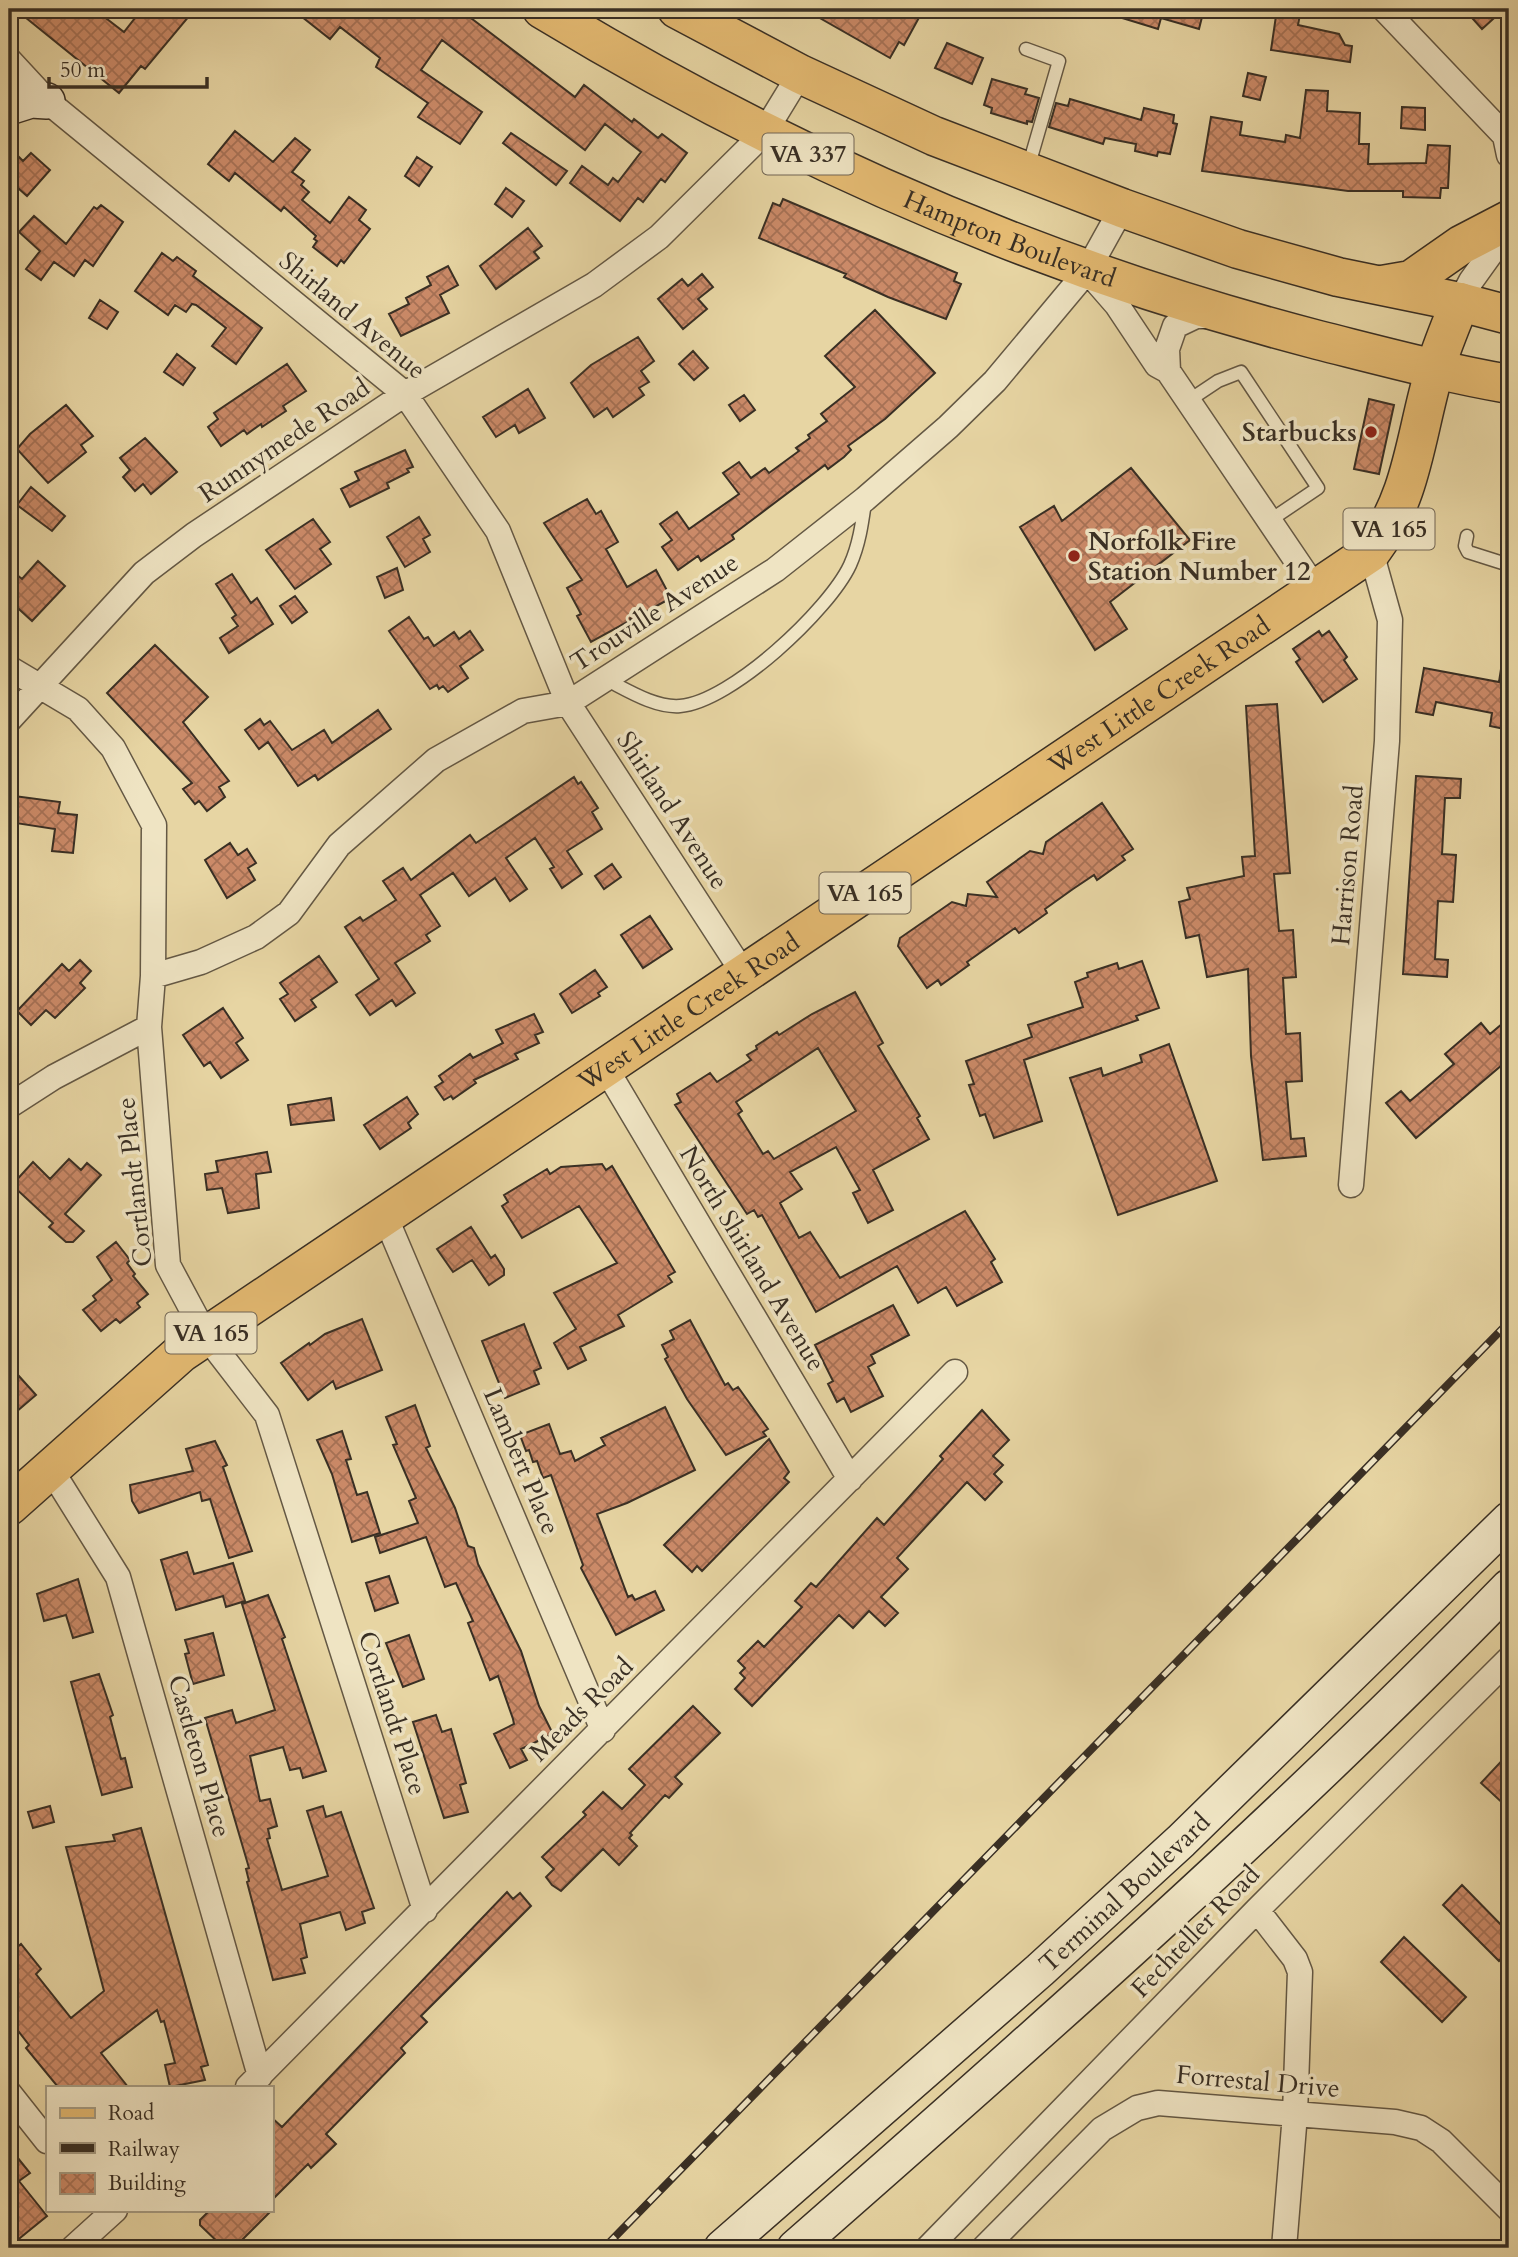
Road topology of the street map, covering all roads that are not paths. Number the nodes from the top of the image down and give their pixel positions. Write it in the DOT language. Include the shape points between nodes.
graph roads {
  1 [pos="542,9"];
  2 [pos="677,9"];
  3 [pos="1384,9"];
  4 [pos="1026,49"];
  5 [pos="9,60"];
  6 [pos="800,74"];
  7 [pos="47,101"];
  8 [pos="9,107"];
  9 [pos="764,133"];
  10 [pos="1509,155"];
  11 [pos="1027,172"];
  12 [pos="1122,208"];
  13 [pos="1509,220"];
  14 [pos="1509,228"];
  15 [pos="1087,271"];
  16 [pos="1378,285"];
  17 [pos="1460,302"];
  18 [pos="1509,315"];
  19 [pos="1226,316"];
  20 [pos="1434,370"];
  21 [pos="1168,371"];
  22 [pos="1509,384"];
  23 [pos="405,394"];
  24 [pos="1188,401"];
  25 [pos="865,499"];
  26 [pos="1269,521"];
  27 [pos="1467,536"];
  28 [pos="1371,552"];
  29 [pos="1509,565"];
  30 [pos="1317,591"];
  31 [pos="9,668"];
  32 [pos="605,679"];
  33 [pos="39,684"];
  34 [pos="568,703"];
  35 [pos="9,720"];
  36 [pos="744,974"];
  37 [pos="153,976"];
  38 [pos="149,1027"];
  39 [pos="605,1067"];
  40 [pos="9,1106"];
  41 [pos="1351,1185"];
  42 [pos="385,1216"];
  43 [pos="206,1336"];
  44 [pos="955,1372"];
  45 [pos="50,1468"];
  46 [pos="850,1479"];
  47 [pos="9,1506"];
  48 [pos="1509,1520"];
  49 [pos="1509,1587"];
  50 [pos="1509,1659"];
  51 [pos="603,1730"];
  52 [pos="425,1910"];
  53 [pos="1257,1910"];
  54 [pos="254,2082"];
  55 [pos="9,2093"];
  56 [pos="1295,2114"];
  57 [pos="46,2140"];
  58 [pos="1509,2208"];
  59 [pos="108,2212"];
  60 [pos="73,2248"];
  61 [pos="722,2248"];
  62 [pos="795,2248"];
  63 [pos="928,2248"];
  64 [pos="984,2248"];
  65 [pos="1284,2248"];
  1 -- 9 [label="main road, Hampton Boulevard / VA 337"];
  2 -- 6 [label="main road, VA 337"];
  3 -- 10 [label="street" via="1505,136"];
  4 -- 11 [label="lane" via="1059,61"];
  5 -- 7 [label="street, Shirland Avenue"];
  6 -- 9 [label="street, Runnymede Road"];
  6 -- 11 [label="main road, VA 337" via="934,136"];
  7 -- 8 [label="main road"];
  7 -- 23 [label="street, Shirland Avenue"];
  9 -- 15 [label="main road, Hampton Boulevard / VA 337" via="894,194"];
  9 -- 23 [label="street, Runnymede Road" via="659,237 594,285"];
  11 -- 12 [label="main road, VA 337"];
  12 -- 15 [label="street, Trouville Avenue"];
  12 -- 16 [label="main road, VA 337" via="1238,249"];
  13 -- 16 [label="main road" via="1410,280"];
  14 -- 17 [label="street, West Little Creek Road"];
  15 -- 19 [label="main road, Hampton Boulevard / VA 337"];
  15 -- 21 [label="street" via="1117,305 1157,365"];
  15 -- 25 [label="street, Trouville Avenue" via="995,381 942,434"];
  16 -- 17 [label="main road, VA 337"];
  17 -- 18 [label="main road, VA 337"];
  17 -- 20 [label="main road, West Little Creek Road / VA 165"];
  19 -- 20 [label="main road, Hampton Boulevard / VA 337"];
  19 -- 21 [label="street" via="1196,316 1175,326 1167,349"];
  20 -- 22 [label="main road, Hampton Boulevard / VA 337"];
  20 -- 28 [label="main road, West Little Creek Road / VA 165" via="1404,495 1390,527"];
  21 -- 24 [label="street"];
  23 -- 33 [label="street, Runnymede Road" via="144,573"];
  23 -- 34 [label="street, Shirland Avenue" via="498,531"];
  24 -- 26 [label="street"];
  24 -- 26 [label="lane" via="1241,372 1318,488"];
  25 -- 32 [label="street, Trouville Avenue" via="775,570"];
  25 -- 32 [label="lane" via="861,532 849,566 824,604 766,659 717,693 691,704 671,706"];
  26 -- 30 [label="street"];
  27 -- 29 [label="lane" via="1468,552"];
  28 -- 30 [label="main road, West Little Creek Road / VA 165"];
  28 -- 41 [label="street, Harrison Road" via="1390,620 1387,741"];
  30 -- 36 [label="main road, West Little Creek Road / VA 165"];
  31 -- 33 [label="street, Cortlandt Place"];
  32 -- 34 [label="street, Trouville Avenue"];
  33 -- 35 [label="street, Runnymede Road"];
  33 -- 37 [label="street, Cortlandt Place" via="78,709 113,748 154,825"];
  34 -- 36 [label="street, Shirland Avenue"];
  34 -- 37 [label="street, Trouville Avenue" via="523,711 436,760 339,845 289,913 256,937 201,962"];
  36 -- 39 [label="main road, West Little Creek Road / VA 165"];
  37 -- 38 [label="street, Cortlandt Place"];
  38 -- 40 [label="street"];
  38 -- 43 [label="street, Cortlandt Place" via="168,1265"];
  39 -- 42 [label="main road, West Little Creek Road / VA 165"];
  39 -- 46 [label="street, North Shirland Avenue"];
  42 -- 43 [label="main road, West Little Creek Road / VA 165"];
  42 -- 51 [label="street, Lambert Place"];
  43 -- 45 [label="main road, West Little Creek Road / VA 165"];
  43 -- 52 [label="street, Cortlandt Place" via="267,1415"];
  44 -- 46 [label="street, Meads Road"];
  45 -- 47 [label="main road, West Little Creek Road / VA 165"];
  45 -- 54 [label="street, Castleton Place" via="118,1577"];
  46 -- 51 [label="street, Meads Road"];
  48 -- 61 [label="main road, Terminal Boulevard" via="1181,1840 1020,1988"];
  49 -- 62 [label="main road, Terminal Boulevard" via="1119,1963"];
  50 -- 53 [label="street, Fechteller Road"];
  51 -- 52 [label="street, Meads Road"];
  52 -- 54 [label="street, Meads Road"];
  53 -- 56 [label="street" via="1300,1972"];
  53 -- 63 [label="street, Fechteller Road"];
  55 -- 57 [label="street"];
  56 -- 58 [label="street, Forrestal Drive" via="1421,2128 1441,2141"];
  56 -- 64 [label="street, Forrestal Drive" via="1175,2103 1137,2108 1102,2129"];
  56 -- 65 [label="street"];
  59 -- 60 [label="street"];
}
